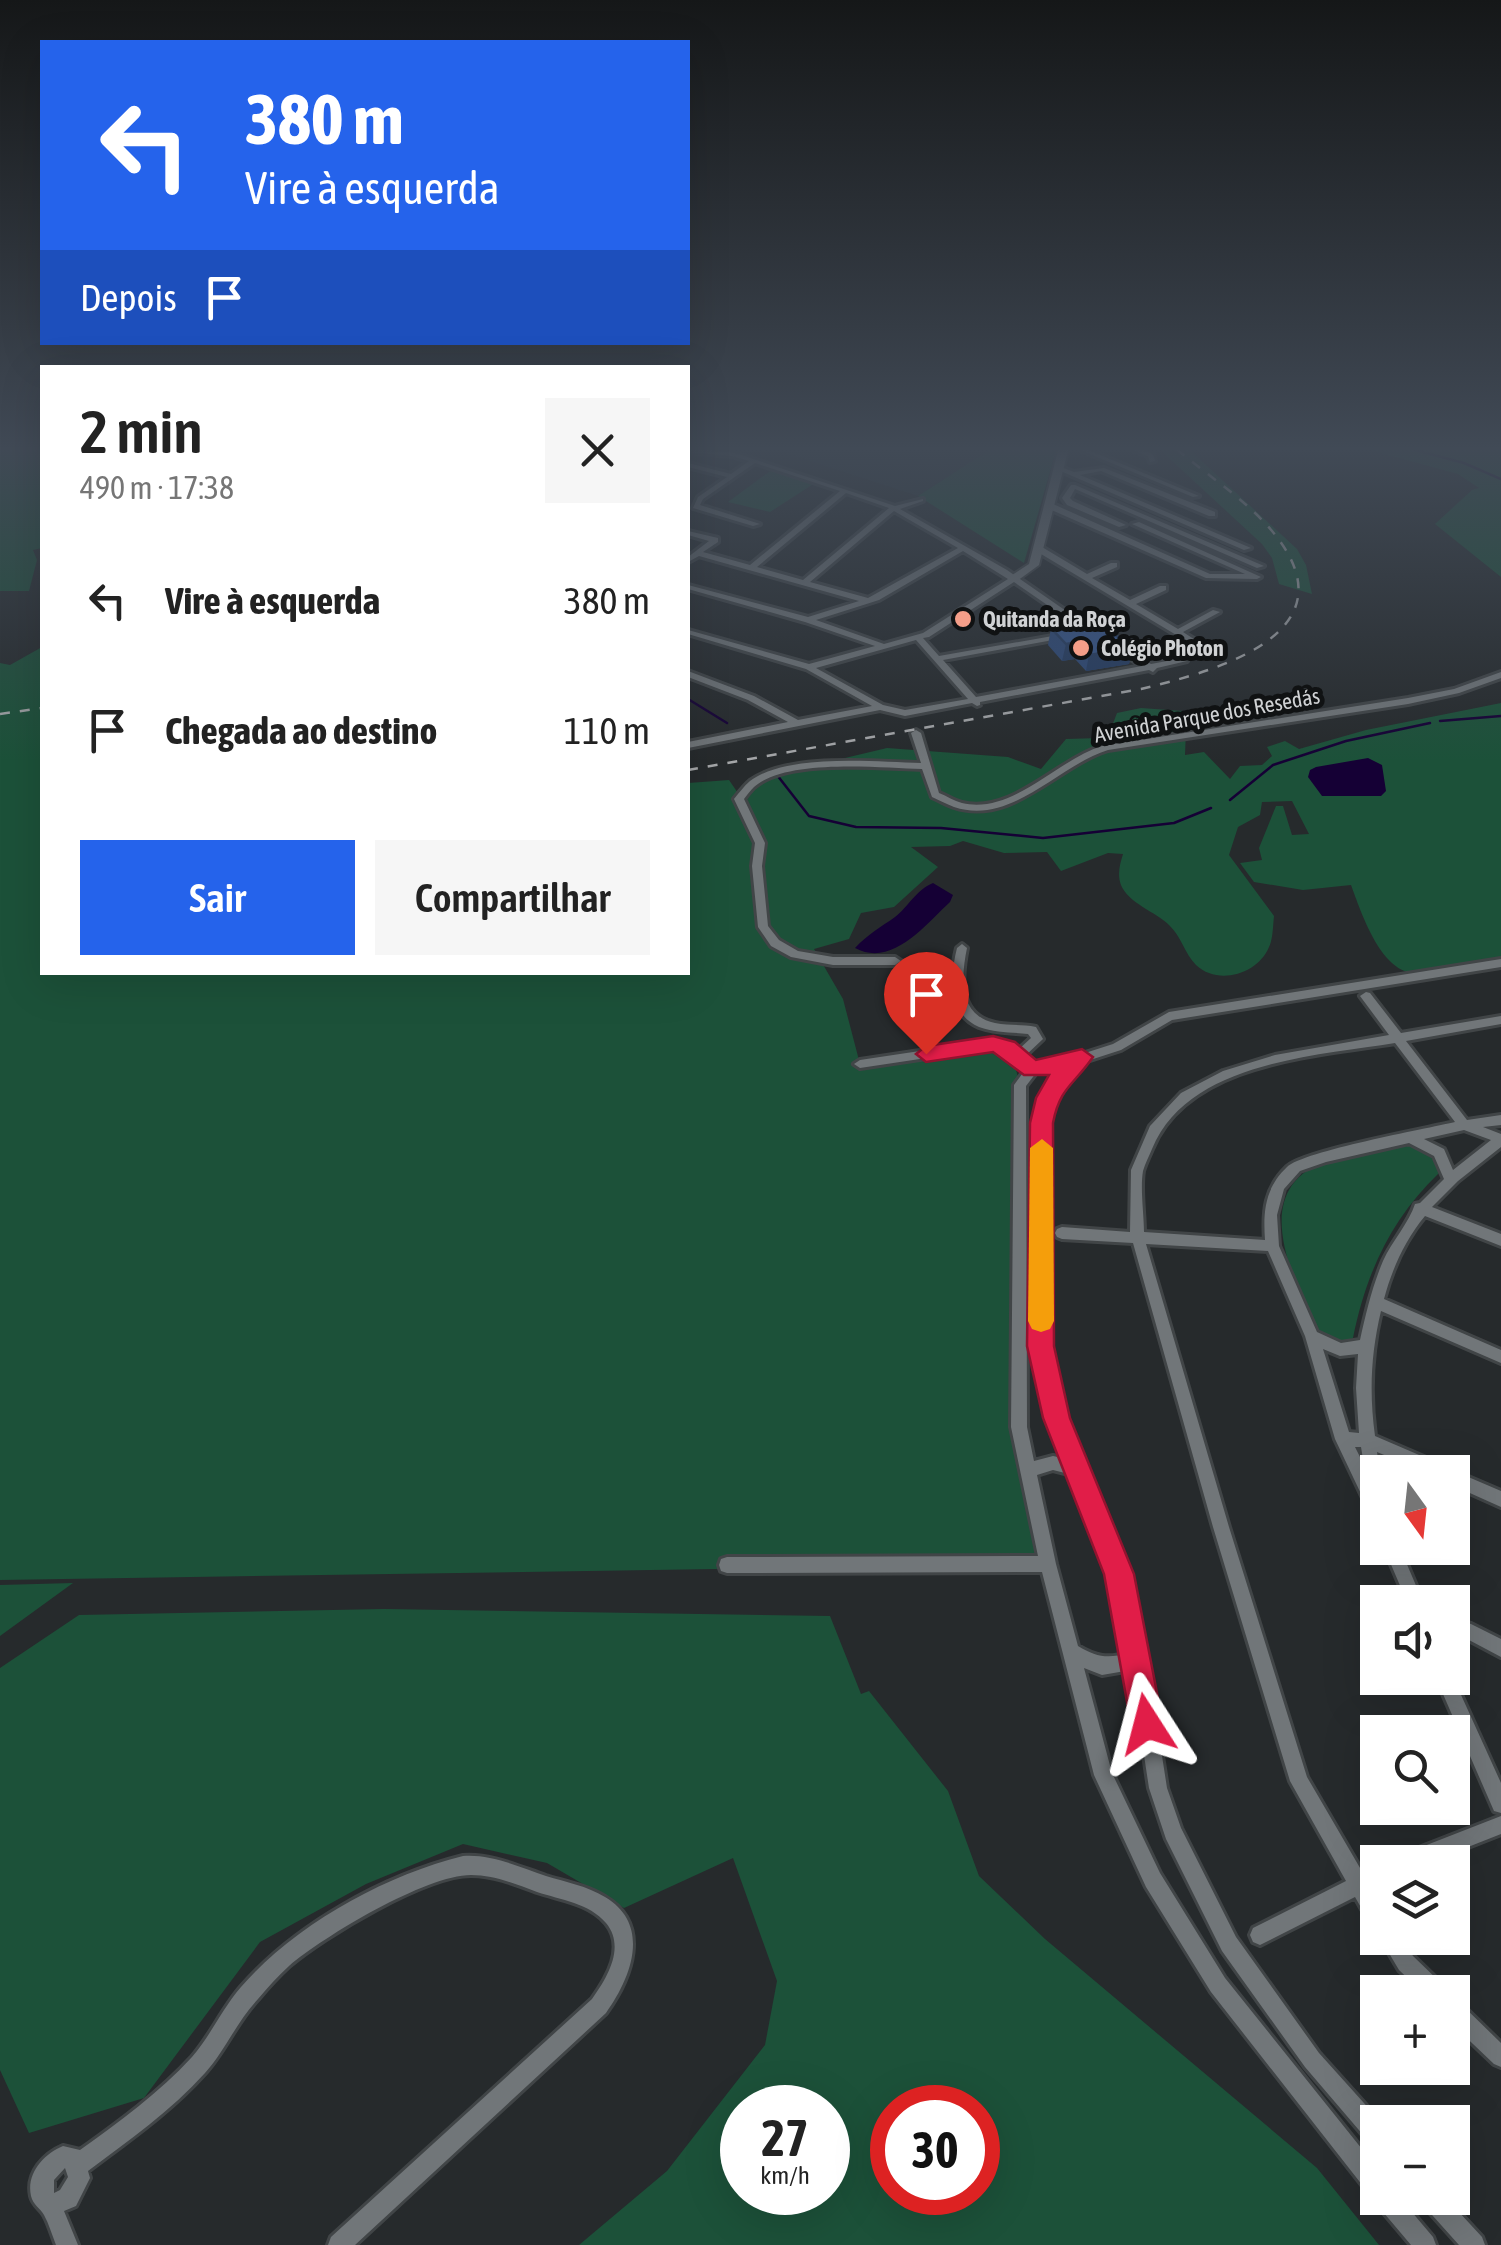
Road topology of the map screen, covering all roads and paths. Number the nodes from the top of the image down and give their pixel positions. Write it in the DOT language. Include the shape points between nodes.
graph roads {
  1 [pos="771,552"];
  2 [pos="841,552"];
  3 [pos="957,552"];
  4 [pos="970,552"];
  5 [pos="1038,552"];
  6 [pos="1042,552"];
  7 [pos="1154,552"];
  8 [pos="1198,552"];
  9 [pos="1227,552"];
  10 [pos="698,553"];
  11 [pos="690,559"];
  12 [pos="1114,565"];
  13 [pos="1260,566"];
  14 [pos="753,567"];
  15 [pos="1087,577"];
  16 [pos="1013,579"];
  17 [pos="806,581"];
  18 [pos="690,588"];
  19 [pos="1162,588"];
  20 [pos="868,601"];
  21 [pos="1130,604"];
  22 [pos="1216,612"];
  23 [pos="808,620"];
  24 [pos="1091,631"];
  25 [pos="1179,632"];
  26 [pos="690,633"];
  27 [pos="918,638"];
  28 [pos="1196,643"];
  29 [pos="884,647"];
  30 [pos="940,658"];
  31 [pos="1183,661"];
  32 [pos="809,667"];
  33 [pos="1153,669"];
  34 [pos="1501,674"];
  35 [pos="690,675"];
  36 [pos="977,702"];
  37 [pos="880,708"];
  38 [pos="905,713"];
  39 [pos="798,724"];
  40 [pos="690,745"];
  41 [pos="927,766"];
  42 [pos="962,948"];
  43 [pos="895,962"];
  44 [pos="1501,963"];
  45 [pos="1366,996"];
  46 [pos="1501,1020"];
  47 [pos="1398,1039"];
  48 [pos="1018,1055"];
  49 [pos="1082,1057"];
  50 [pos="860,1064"];
  51 [pos="1032,1069"];
  52 [pos="1501,1120"];
  53 [pos="1464,1125"];
  54 [pos="1411,1138"];
  55 [pos="1501,1139"];
  56 [pos="1450,1178"];
  57 [pos="1420,1208"];
  58 [pos="1062,1233"];
  59 [pos="1138,1235"];
  60 [pos="1501,1240"];
  61 [pos="1272,1246"];
  62 [pos="1376,1302"];
  63 [pos="1312,1336"];
  64 [pos="1366,1346"];
  65 [pos="1501,1356"];
  66 [pos="1343,1438"];
  67 [pos="1370,1441"];
  68 [pos="1371,1455"];
  69 [pos="1403,1455"];
  70 [pos="1079,1470"];
  71 [pos="1027,1471"];
  72 [pos="1360,1475"];
  73 [pos="1470,1485"];
  74 [pos="1501,1499"];
  75 [pos="1048,1564"];
  76 [pos="727,1565"];
  77 [pos="1470,1632"];
  78 [pos="1501,1648"];
  79 [pos="1070,1650"];
  80 [pos="1138,1659"];
  81 [pos="1453,1695"];
  82 [pos="1501,1804"];
  83 [pos="1501,1824"];
  84 [pos="1450,1845"];
  85 [pos="1360,1882"];
  86 [pos="1356,1884"];
  87 [pos="1360,1890"];
  88 [pos="1260,1936"];
  89 [pos="1401,1955"];
  90 [pos="1418,1975"];
  91 [pos="1470,2027"];
  92 [pos="1501,2057"];
  93 [pos="1360,2115"];
  94 [pos="1360,2164"];
  95 [pos="78,2165"];
  96 [pos="51,2205"];
  97 [pos="1400,2215"];
  98 [pos="1447,2215"];
  99 [pos="66,2245"];
  100 [pos="339,2245"];
  101 [pos="1425,2245"];
  102 [pos="1474,2245"];
  1 -- 14 [label="street"];
  2 -- 17 [label="street"];
  3 -- 20 [label="street"];
  4 -- 16 [label="street"];
  5 -- 16 [label="street" via="1034,565"];
  6 -- 15 [label="street"];
  7 -- 8 [label="street" via="1209,576 1257,578"];
  9 -- 13 [label="street"];
  10 -- 11 [label="street"];
  10 -- 14 [label="street"];
  12 -- 15 [label="street"];
  14 -- 17 [label="street"];
  15 -- 21 [label="street"];
  16 -- 24 [label="street"];
  16 -- 27 [label="street"];
  17 -- 20 [label="street"];
  18 -- 23 [label="street"];
  19 -- 21 [label="street"];
  20 -- 23 [label="street"];
  21 -- 25 [label="street"];
  22 -- 25 [label="street"];
  23 -- 29 [label="street"];
  24 -- 30 [label="street"];
  24 -- 33 [label="street"];
  25 -- 28 [label="street"];
  26 -- 32 [label="street"];
  27 -- 29 [label="street"];
  27 -- 30 [label="street"];
  29 -- 32 [label="street"];
  30 -- 36 [label="street"];
  31 -- 33 [label="street"];
  32 -- 37 [label="street"];
  33 -- 36 [label="street"];
  34 -- 41 [label="street, Avenida Parque dos Resedás" via="1408,701 1097,750 996,806 951,804 936,795"];
  35 -- 39 [label="street"];
  36 -- 38 [label="street"];
  37 -- 38 [label="street"];
  37 -- 39 [label="street"];
  38 -- 41 [label="street, Avenida Parque dos Resedás"];
  39 -- 40 [label="street"];
  41 -- 43 [label="street" via="793,768 754,780 740,799 760,843 763,927 775,943 833,961"];
  42 -- 48 [label="street" via="956,996 964,1011 995,1028 1032,1030 1037,1038"];
  44 -- 49 [label="street" via="1170,1016 1117,1047"];
  45 -- 47 [label="street"];
  46 -- 47 [label="street"];
  47 -- 53 [label="street"];
  47 -- 59 [label="street" via="1275,1059 1184,1096 1154,1129 1137,1170"];
  48 -- 50 [label="street" via="993,1044"];
  48 -- 51 [label="street"];
  49 -- 51 [label="street"];
  49 -- 70 [label="street" via="1047,1098 1042,1123 1040,1346 1057,1418"];
  51 -- 71 [label="street" via="1020,1084 1019,1427"];
  52 -- 53 [label="street"];
  53 -- 54 [label="street"];
  53 -- 55 [label="street"];
  54 -- 56 [label="street" via="1439,1152"];
  54 -- 61 [label="street" via="1295,1168 1278,1188 1270,1215"];
  55 -- 56 [label="street"];
  56 -- 57 [label="street"];
  57 -- 60 [label="street"];
  57 -- 62 [label="street" via="1396,1243"];
  58 -- 59 [label="street"];
  59 -- 61 [label="street"];
  59 -- 86 [label="street" via="1299,1780"];
  61 -- 63 [label="street"];
  62 -- 64 [label="street"];
  62 -- 65 [label="street"];
  63 -- 64 [label="street" via="1340,1350"];
  63 -- 66 [label="street"];
  64 -- 67 [label="street"];
  66 -- 67 [label="street"];
  66 -- 72 [label="street"];
  67 -- 68 [label="street"];
  67 -- 69 [label="street"];
  70 -- 71 [label="street" via="1053,1463"];
  70 -- 80 [label="street" via="1119,1574"];
  71 -- 75 [label="street"];
  73 -- 74 [label="street"];
  75 -- 76 [label="street"];
  75 -- 79 [label="street"];
  77 -- 78 [label="street"];
  79 -- 80 [label="street" via="1105,1668"];
  79 -- 94 [label="street" via="1104,1775 1153,1880 1218,1985"];
  80 -- 93 [label="street" via="1158,1788 1173,1832 1228,1944"];
  81 -- 82 [label="street"];
  83 -- 84 [label="street"];
  85 -- 86 [label="street"];
  86 -- 87 [label="street"];
  86 -- 88 [label="street"];
  89 -- 90 [label="street"];
  91 -- 92 [label="street"];
  95 -- 96 [label="street" via="73,2192"];
  95 -- 96 [label="street" via="70,2157 50,2166 41,2190"];
  95 -- 100 [label="street" via="177,2086 286,1955 422,1878 467,1865 592,1900 611,1912 624,1954 599,2006"];
  96 -- 99 [label="street"];
  97 -- 101 [label="street"];
  98 -- 102 [label="street"];
}
